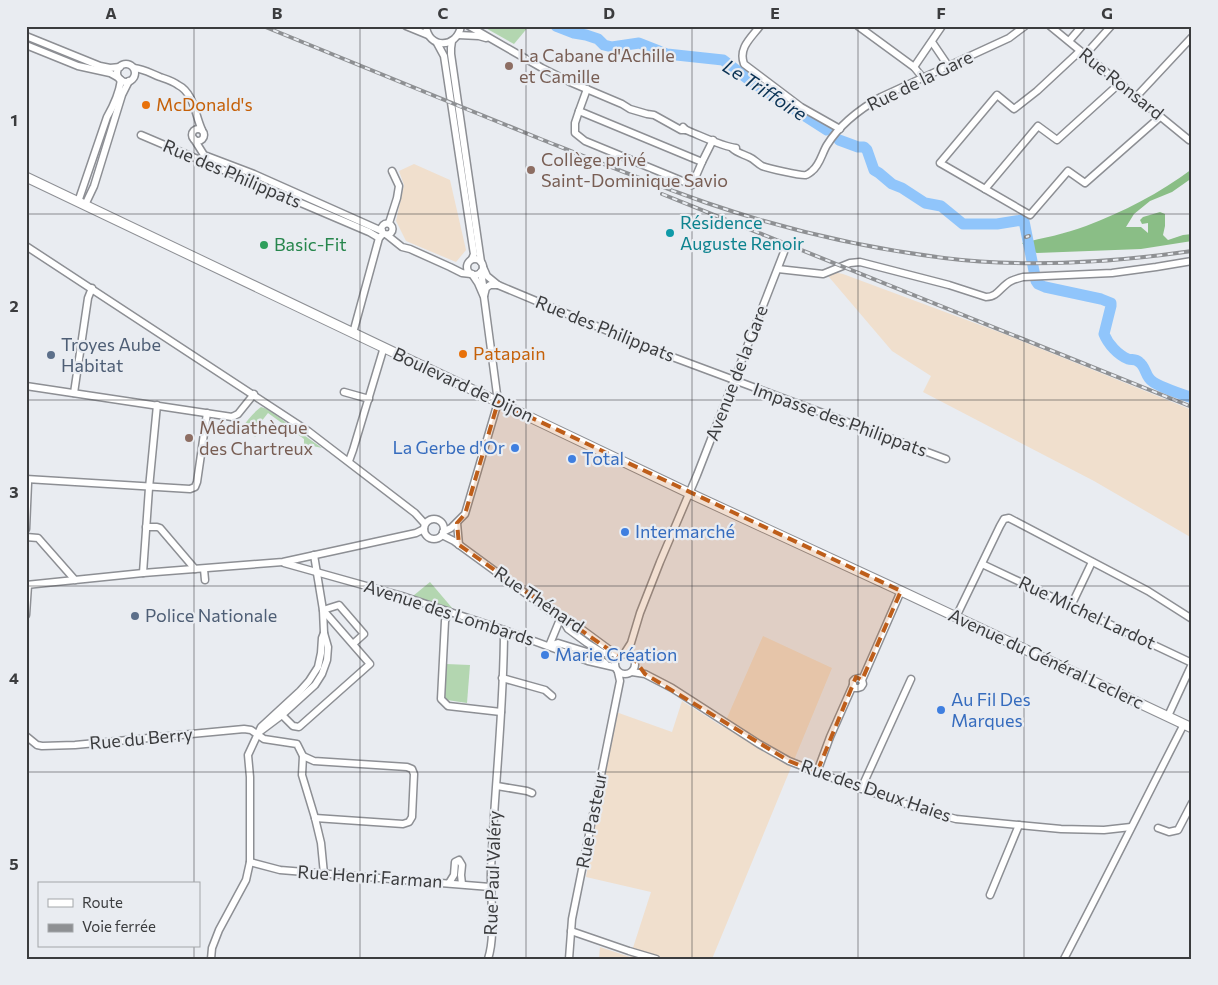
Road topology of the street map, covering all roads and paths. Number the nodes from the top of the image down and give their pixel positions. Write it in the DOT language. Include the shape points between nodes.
graph roads {
  1 [pos="406,26"];
  2 [pos="426,26"];
  3 [pos="460,26"];
  4 [pos="469,26"];
  5 [pos="760,26"];
  6 [pos="942,26"];
  7 [pos="1025,26"];
  8 [pos="1050,26"];
  9 [pos="1082,26"];
  10 [pos="1111,26"];
  11 [pos="862,28"];
  12 [pos="428,35"];
  13 [pos="458,35"];
  14 [pos="26,36"];
  15 [pos="1192,37"];
  16 [pos="452,41"];
  17 [pos="494,41"];
  18 [pos="1068,41"];
  19 [pos="437,42"];
  20 [pos="932,42"];
  21 [pos="26,45"];
  22 [pos="1082,53"];
  23 [pos="949,66"];
  24 [pos="120,67"];
  25 [pos="914,67"];
  26 [pos="134,68"];
  27 [pos="150,73"];
  28 [pos="135,76"];
  29 [pos="923,78"];
  30 [pos="120,79"];
  31 [pos="129,82"];
  32 [pos="1120,83"];
  33 [pos="587,89"];
  34 [pos="1136,97"];
  35 [pos="194,107"];
  36 [pos="579,111"];
  37 [pos="1160,117"];
  38 [pos="840,129"];
  39 [pos="202,130"];
  40 [pos="193,132"];
  41 [pos="141,135"];
  42 [pos="1192,137"];
  43 [pos="203,138"];
  44 [pos="194,140"];
  45 [pos="712,140"];
  46 [pos="213,158"];
  47 [pos="702,162"];
  48 [pos="392,171"];
  49 [pos="26,177"];
  50 [pos="985,189"];
  51 [pos="82,204"];
  52 [pos="385,231"];
  53 [pos="26,246"];
  54 [pos="784,252"];
  55 [pos="1192,260"];
  56 [pos="470,261"];
  57 [pos="450,267"];
  58 [pos="482,267"];
  59 [pos="778,269"];
  60 [pos="472,274"];
  61 [pos="498,285"];
  62 [pos="92,288"];
  63 [pos="484,295"];
  64 [pos="353,333"];
  65 [pos="384,347"];
  66 [pos="735,381"];
  67 [pos="26,386"];
  68 [pos="344,392"];
  69 [pos="74,393"];
  70 [pos="254,394"];
  71 [pos="368,399"];
  72 [pos="498,402"];
  73 [pos="158,405"];
  74 [pos="207,413"];
  75 [pos="946,459"];
  76 [pos="349,461"];
  77 [pos="26,479"];
  78 [pos="149,488"];
  79 [pos="690,494"];
  80 [pos="417,515"];
  81 [pos="459,521"];
  82 [pos="426,524"];
  83 [pos="442,524"];
  84 [pos="146,527"];
  85 [pos="26,528"];
  86 [pos="416,533"];
  87 [pos="443,533"];
  88 [pos="427,536"];
  89 [pos="26,537"];
  90 [pos="459,545"];
  91 [pos="314,556"];
  92 [pos="283,562"];
  93 [pos="1092,562"];
  94 [pos="982,564"];
  95 [pos="195,569"];
  96 [pos="204,569"];
  97 [pos="317,572"];
  98 [pos="143,573"];
  99 [pos="75,580"];
  100 [pos="206,580"];
  101 [pos="27,585"];
  102 [pos="901,591"];
  103 [pos="1071,606"];
  104 [pos="323,610"];
  105 [pos="449,612"];
  106 [pos="26,614"];
  107 [pos="561,616"];
  108 [pos="956,617"];
  109 [pos="1192,619"];
  110 [pos="504,630"];
  111 [pos="324,633"];
  112 [pos="630,643"];
  113 [pos="353,644"];
  114 [pos="549,646"];
  115 [pos="618,654"];
  116 [pos="634,660"];
  117 [pos="1192,663"];
  118 [pos="613,668"];
  119 [pos="629,674"];
  120 [pos="645,674"];
  121 [pos="502,678"];
  122 [pos="911,679"];
  123 [pos="620,681"];
  124 [pos="552,696"];
  125 [pos="501,712"];
  126 [pos="282,715"];
  127 [pos="1168,716"];
  128 [pos="1188,726"];
  129 [pos="257,734"];
  130 [pos="26,736"];
  131 [pos="303,756"];
  132 [pos="817,772"];
  133 [pos="496,786"];
  134 [pos="861,789"];
  135 [pos="532,793"];
  136 [pos="1192,803"];
  137 [pos="315,818"];
  138 [pos="1019,826"];
  139 [pos="1131,827"];
  140 [pos="1158,828"];
  141 [pos="250,862"];
  142 [pos="324,874"];
  143 [pos="449,883"];
  144 [pos="462,884"];
  145 [pos="490,887"];
  146 [pos="990,894"];
  147 [pos="571,931"];
  148 [pos="212,959"];
  149 [pos="488,959"];
  150 [pos="569,959"];
  151 [pos="656,959"];
  152 [pos="1064,959"];
  1 -- 12 [label="street"];
  2 -- 12 [label="street"];
  3 -- 13 [label="street"];
  4 -- 17 [label="street"];
  5 -- 38 [label="street" via="742,51 744,64 801,107"];
  6 -- 20 [label="street"];
  7 -- 23 [label="street, Rue de la Gare" via="1009,38"];
  8 -- 18 [label="street, Rue Ronsard"];
  9 -- 18 [label="street"];
  10 -- 22 [label="street"];
  11 -- 25 [label="street"];
  12 -- 19 [label="street"];
  13 -- 16 [label="street"];
  13 -- 17 [label="street"];
  14 -- 24 [label="street" via="100,66"];
  15 -- 34 [label="street"];
  16 -- 19 [label="street"];
  16 -- 58 [label="street" via="450,48"];
  17 -- 33 [label="street"];
  18 -- 22 [label="street, Rue Ronsard"];
  19 -- 56 [label="street" via="444,56 474,254"];
  20 -- 23 [label="street"];
  20 -- 25 [label="street"];
  21 -- 30 [label="street"];
  22 -- 32 [label="street, Rue Ronsard"];
  22 -- 50 [label="street" via="1014,108 997,95 940,163"];
  23 -- 29 [label="street, Rue de la Gare"];
  24 -- 26 [label="street" via="130,64"];
  24 -- 30 [label="street"];
  25 -- 29 [label="street"];
  26 -- 27 [label="street"];
  26 -- 28 [label="street"];
  27 -- 28 [label="street"];
  27 -- 35 [label="street" via="179,85"];
  28 -- 31 [label="street"];
  29 -- 38 [label="street, Rue de la Gare" via="881,97"];
  30 -- 31 [label="street"];
  30 -- 51 [label="street"];
  31 -- 51 [label="street" via="122,94 94,186"];
  32 -- 34 [label="street, Rue Ronsard"];
  32 -- 50 [label="street" via="1057,140 1038,126"];
  33 -- 36 [label="street"];
  33 -- 45 [label="street"];
  34 -- 37 [label="street, Rue Ronsard"];
  35 -- 39 [label="street"];
  35 -- 40 [label="street"];
  36 -- 47 [label="street"];
  36 -- 47 [label="street" via="574,129 578,137 683,182 692,185"];
  37 -- 42 [label="street, Rue Ronsard" via="1188,140"];
  37 -- 50 [label="street" via="1085,183 1068,171 1030,215"];
  38 -- 45 [label="street, Rue de la Gare" via="814,170 801,176"];
  39 -- 40 [label="street"];
  39 -- 43 [label="street"];
  40 -- 44 [label="street"];
  41 -- 52 [label="street, Rue des Philippats" via="369,232"];
  43 -- 44 [label="street"];
  43 -- 46 [label="street" via="206,151"];
  44 -- 46 [label="street" via="204,155"];
  45 -- 47 [label="street"];
  46 -- 52 [label="street"];
  48 -- 52 [label="street" via="399,186"];
  49 -- 51 [label="main road, Boulevard de Dijon"];
  51 -- 64 [label="main road, Boulevard de Dijon"];
  52 -- 57 [label="street, Rue des Philippats" via="410,249"];
  52 -- 64 [label="street"];
  53 -- 62 [label="street"];
  54 -- 59 [label="street, Avenue de la Gare"];
  55 -- 59 [label="street" via="1112,273 1023,278 1010,281 991,297 860,262 850,262 823,274"];
  56 -- 57 [label="street"];
  56 -- 58 [label="street" via="477,259"];
  56 -- 60 [label="street" via="467,268"];
  57 -- 60 [label="street, Rue des Philippats"];
  58 -- 60 [label="street" via="477,274"];
  58 -- 61 [label="street, Rue des Philippats"];
  58 -- 63 [label="street"];
  59 -- 66 [label="street, Avenue de la Gare"];
  60 -- 63 [label="street"];
  61 -- 63 [label="street" via="490,285"];
  61 -- 66 [label="street, Rue des Philippats"];
  62 -- 69 [label="street"];
  62 -- 70 [label="street"];
  63 -- 72 [label="street"];
  64 -- 65 [label="main road, Boulevard de Dijon"];
  65 -- 71 [label="street"];
  65 -- 72 [label="main road, Boulevard de Dijon"];
  66 -- 75 [label="street, Impasse des Philippats"];
  66 -- 79 [label="street, Avenue de la Gare"];
  67 -- 69 [label="street"];
  68 -- 71 [label="street"];
  69 -- 73 [label="street"];
  70 -- 74 [label="street" via="232,417"];
  70 -- 76 [label="street"];
  71 -- 76 [label="street"];
  72 -- 79 [label="main road, Boulevard de Dijon"];
  72 -- 81 [label="street" via="465,514"];
  73 -- 74 [label="street"];
  73 -- 78 [label="street"];
  74 -- 78 [label="street" via="195,487 190,490"];
  76 -- 80 [label="street"];
  77 -- 78 [label="street"];
  77 -- 85 [label="street"];
  78 -- 84 [label="street"];
  79 -- 102 [label="main road, Boulevard de Dijon"];
  79 -- 112 [label="street, Avenue de la Gare"];
  80 -- 82 [label="street"];
  80 -- 86 [label="street"];
  81 -- 83 [label="street"];
  81 -- 87 [label="street"];
  81 -- 90 [label="street"];
  82 -- 83 [label="street" via="435,519"];
  82 -- 86 [label="street, Avenue des Lombards"];
  82 -- 88 [label="street"];
  83 -- 87 [label="street"];
  84 -- 95 [label="street" via="160,528"];
  84 -- 98 [label="street"];
  86 -- 88 [label="street, Avenue des Lombards"];
  86 -- 91 [label="street, Avenue des Lombards"];
  87 -- 88 [label="street" via="435,539"];
  87 -- 90 [label="street, Rue Thénard"];
  89 -- 99 [label="street" via="38,538"];
  90 -- 107 [label="street, Rue Thénard"];
  91 -- 92 [label="street, Avenue des Lombards"];
  91 -- 97 [label="street"];
  92 -- 96 [label="street, Avenue des Lombards"];
  92 -- 97 [label="street, Avenue des Lombards"];
  93 -- 94 [label="street" via="1009,518 1004,519"];
  93 -- 103 [label="street"];
  93 -- 109 [label="street" via="1148,591"];
  94 -- 103 [label="street, Rue Michel Lardot"];
  94 -- 108 [label="street"];
  95 -- 96 [label="street, Avenue des Lombards"];
  95 -- 98 [label="street, Avenue des Lombards"];
  96 -- 100 [label="street"];
  97 -- 104 [label="street"];
  97 -- 105 [label="street, Avenue des Lombards"];
  98 -- 99 [label="street, Avenue des Lombards"];
  99 -- 101 [label="street, Avenue des Lombards"];
  101 -- 106 [label="street"];
  102 -- 108 [label="main road, Avenue du Général Leclerc"];
  102 -- 132 [label="street" via="862,680 853,681"];
  103 -- 117 [label="street, Rue Michel Lardot"];
  104 -- 111 [label="street"];
  104 -- 113 [label="street"];
  104 -- 113 [label="street" via="339,605 364,634"];
  105 -- 110 [label="street, Avenue des Lombards"];
  105 -- 125 [label="street" via="445,620 441,698 448,706"];
  107 -- 114 [label="street"];
  107 -- 115 [label="street, Rue Thénard"];
  108 -- 127 [label="main road, Avenue du Général Leclerc"];
  110 -- 114 [label="street, Avenue des Lombards"];
  110 -- 121 [label="street, Rue Paul Valéry"];
  111 -- 126 [label="street" via="328,647 322,674 315,685"];
  111 -- 129 [label="street" via="318,667 309,681"];
  112 -- 115 [label="street, Avenue de la Gare"];
  112 -- 116 [label="street"];
  113 -- 126 [label="street" via="370,664 299,727 293,726"];
  114 -- 118 [label="street, Avenue des Lombards" via="558,643 590,653"];
  115 -- 116 [label="street" via="628,654"];
  115 -- 118 [label="street"];
  116 -- 119 [label="street" via="635,668"];
  116 -- 120 [label="street, Rue des Deux Haies"];
  117 -- 127 [label="street"];
  118 -- 119 [label="street" via="622,675"];
  118 -- 123 [label="street, Rue Pasteur"];
  119 -- 120 [label="street, Rue des Deux Haies"];
  119 -- 123 [label="street"];
  120 -- 132 [label="street, Rue des Deux Haies" via="759,744"];
  121 -- 124 [label="street" via="545,690"];
  121 -- 125 [label="street, Rue Paul Valéry"];
  122 -- 134 [label="street"];
  123 -- 147 [label="street, Rue Pasteur"];
  125 -- 133 [label="street, Rue Paul Valéry"];
  126 -- 129 [label="street"];
  127 -- 128 [label="main road, Avenue du Général Leclerc"];
  128 -- 139 [label="street"];
  129 -- 130 [label="street, Rue du Berry" via="244,729 42,746"];
  129 -- 131 [label="street, Rue du Berry" via="264,739 297,744"];
  129 -- 141 [label="street" via="248,755"];
  131 -- 137 [label="street" via="302,775"];
  131 -- 137 [label="street" via="314,761 407,767 414,774 409,822"];
  132 -- 134 [label="street, Rue des Deux Haies"];
  133 -- 135 [label="street, Rue Paul Valéry"];
  133 -- 145 [label="street, Rue Paul Valéry"];
  134 -- 138 [label="street, Rue des Deux Haies" via="956,819"];
  136 -- 140 [label="street" via="1178,830 1169,832"];
  137 -- 142 [label="street"];
  138 -- 139 [label="street, Rue des Deux Haies" via="1104,830"];
  138 -- 146 [label="street"];
  139 -- 152 [label="street"];
  141 -- 142 [label="street, Rue Henri Farman" via="280,870"];
  141 -- 148 [label="street" via="246,880 219,930 212,948"];
  142 -- 143 [label="street, Rue Henri Farman"];
  143 -- 144 [label="street, Rue Henri Farman"];
  143 -- 144 [label="street" via="454,875 455,862 459,860"];
  144 -- 145 [label="street, Rue Henri Farman"];
  145 -- 149 [label="street, Rue Paul Valéry"];
  147 -- 150 [label="street, Rue Pasteur"];
  147 -- 151 [label="street"];
}
